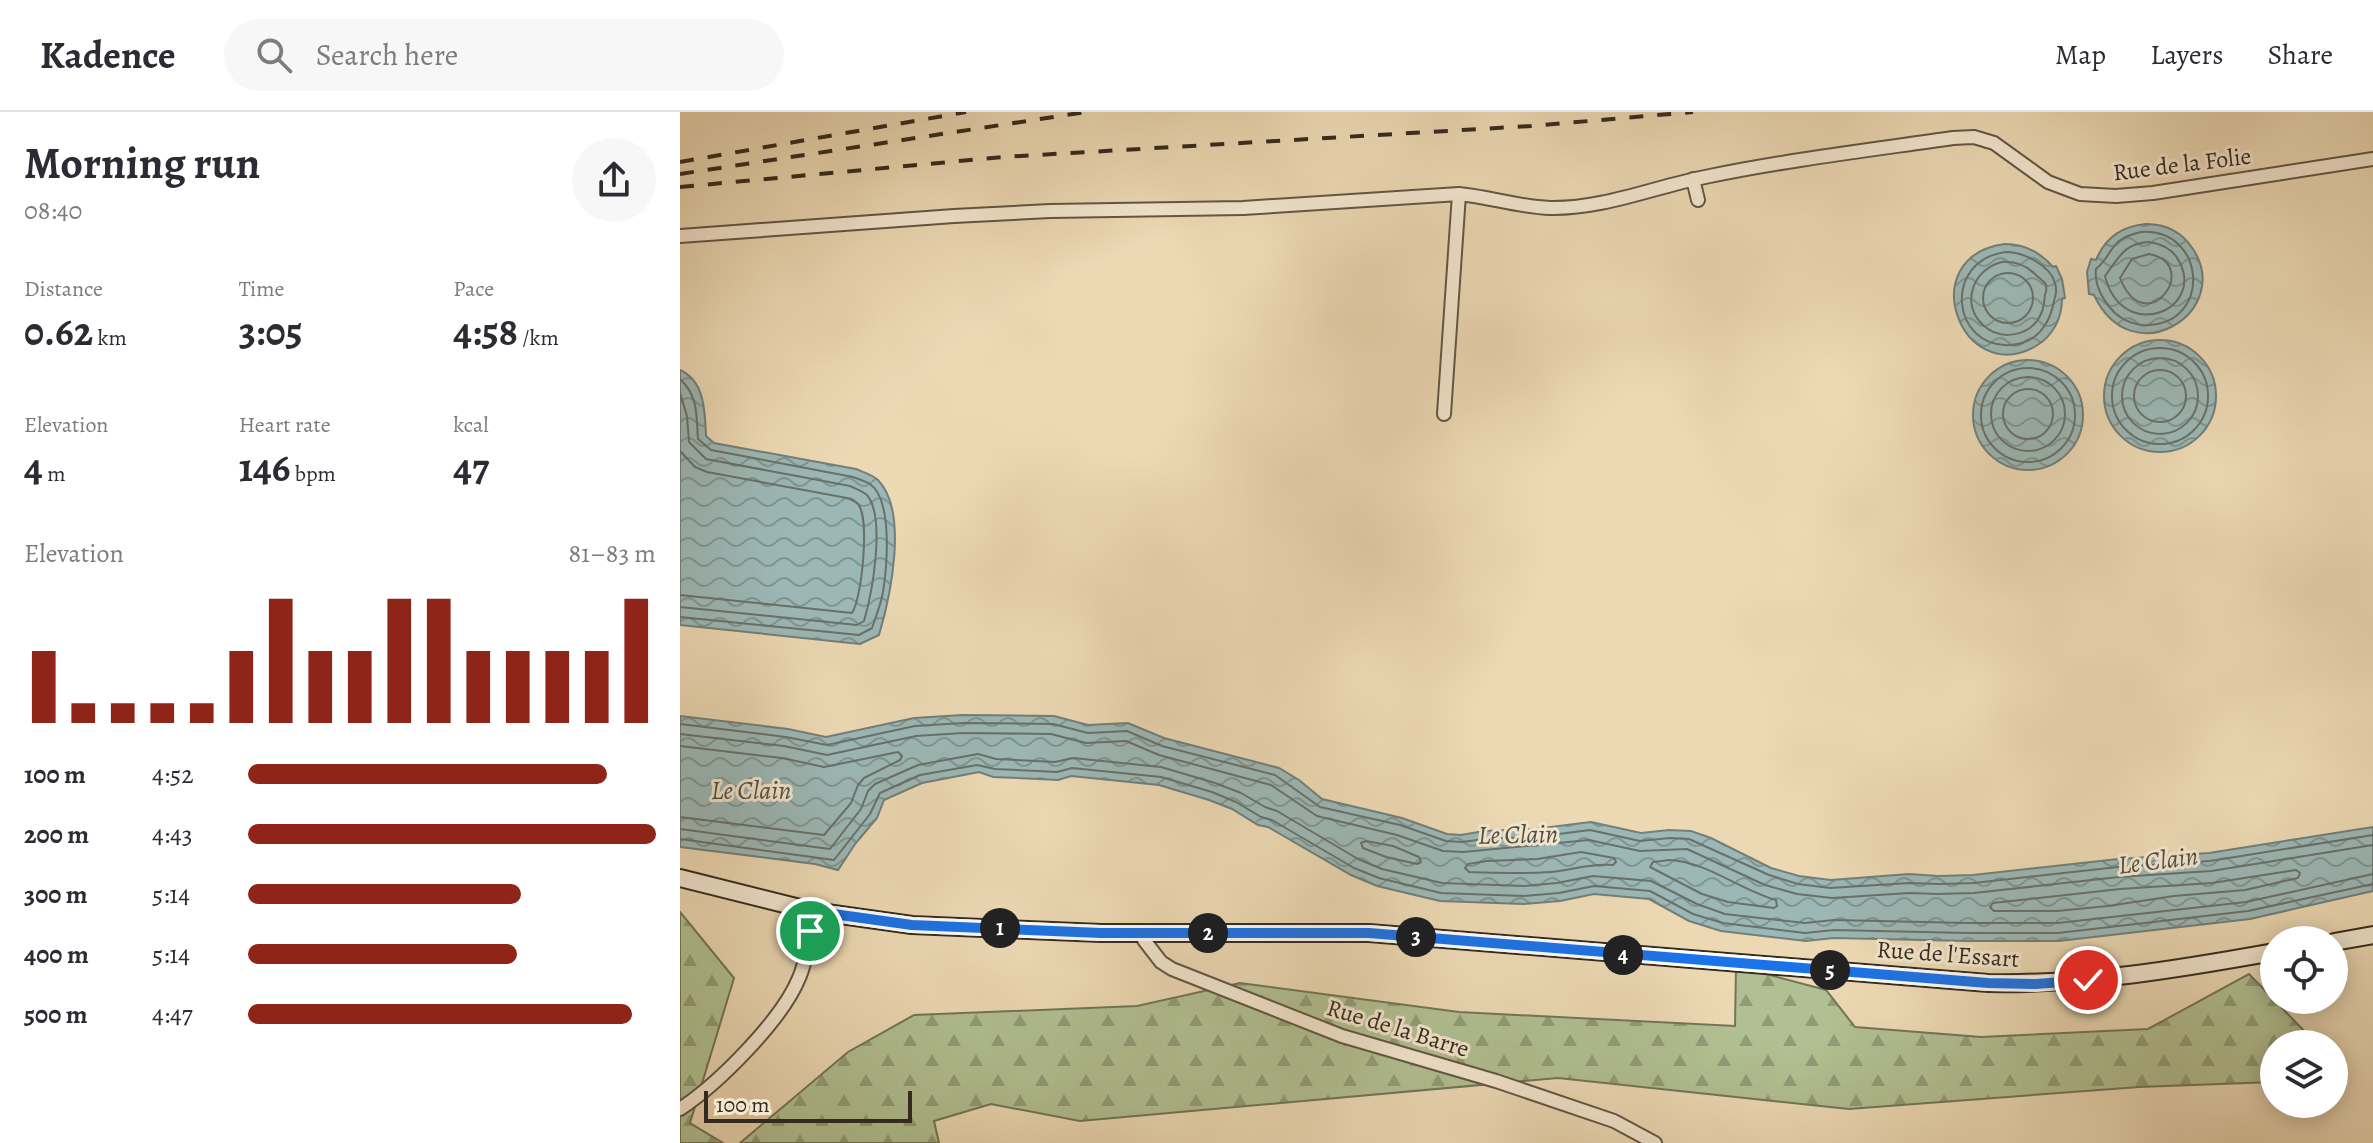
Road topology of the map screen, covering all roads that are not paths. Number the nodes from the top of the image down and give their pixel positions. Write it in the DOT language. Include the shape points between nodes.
graph roads {
  1 [pos="2373,159"];
  2 [pos="1693,179"];
  3 [pos="1459,194"];
  4 [pos="1698,200"];
  5 [pos="680,236"];
  6 [pos="1444,414"];
  7 [pos="680,878"];
  8 [pos="812,911"];
  9 [pos="1142,933"];
  10 [pos="2373,935"];
  11 [pos="2348,939"];
  12 [pos="2260,954"];
  13 [pos="684,1107"];
  14 [pos="1655,1143"];
  1 -- 2 [label="street, Rue de la Folie" via="2116,196 2080,194 2048,182 1994,143 1974,137"];
  2 -- 3 [label="street, Rue de la Folie" via="1552,208"];
  2 -- 4 [label="street"];
  3 -- 5 [label="street, Rue de la Folie" via="1243,208 954,216"];
  3 -- 6 [label="street"];
  7 -- 8 [label="main road, Rue de l'Essart"];
  8 -- 9 [label="main road, Rue de l'Essart" via="912,925"];
  8 -- 13 [label="street" via="804,965 792,991 756,1041"];
  9 -- 12 [label="main road, Rue de l'Essart" via="1369,933 2036,984"];
  9 -- 14 [label="street, Rue de la Barre" via="1161,962 1210,984 1342,1036 1614,1121"];
  10 -- 11 [label="main road"];
}
